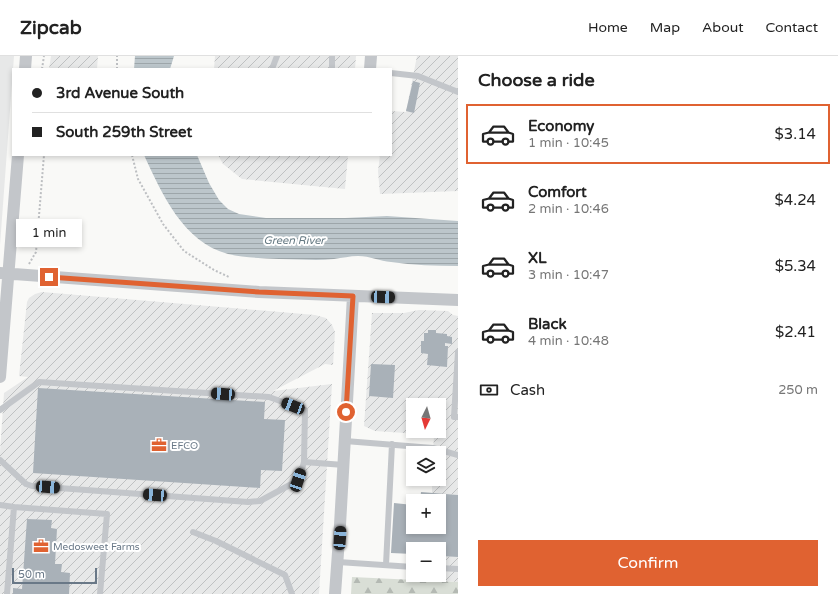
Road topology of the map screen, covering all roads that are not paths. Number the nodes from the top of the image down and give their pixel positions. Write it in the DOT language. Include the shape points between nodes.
graph roads {
  1 [pos="26,56"];
  2 [pos="277,56"];
  3 [pos="332,56"];
  4 [pos="371,56"];
  5 [pos="25,68"];
  6 [pos="272,68"];
  7 [pos="332,68"];
  8 [pos="370,68"];
  9 [pos="392,73"];
  10 [pos="458,92"];
  11 [pos="18,156"];
  12 [pos="4,273"];
  13 [pos="353,296"];
  14 [pos="458,300"];
  15 [pos="458,352"];
  16 [pos="0,377"];
  17 [pos="0,410"];
  18 [pos="458,417"];
  19 [pos="345,441"];
  20 [pos="392,444"];
  21 [pos="458,455"];
  22 [pos="0,460"];
  23 [pos="304,462"];
  24 [pos="344,465"];
  25 [pos="0,505"];
  26 [pos="14,507"];
  27 [pos="193,532"];
  28 [pos="338,562"];
  29 [pos="386,565"];
  30 [pos="406,566"];
  31 [pos="446,568"];
  32 [pos="458,569"];
  33 [pos="7,594"];
  34 [pos="100,594"];
  35 [pos="292,594"];
  36 [pos="335,594"];
  1 -- 5 [label="street"];
  2 -- 6 [label="lane"];
  3 -- 7 [label="lane"];
  4 -- 8 [label="street"];
  9 -- 10 [label="lane" via="418,76"];
  11 -- 12 [label="street"];
  12 -- 13 [label="street" via="252,292"];
  12 -- 16 [label="street"];
  13 -- 14 [label="street"];
  13 -- 19 [label="street"];
  15 -- 18 [label="lane" via="454,417"];
  17 -- 23 [label="lane" via="38,382 269,397 305,410"];
  19 -- 20 [label="lane"];
  19 -- 24 [label="street"];
  20 -- 21 [label="lane" via="433,448"];
  20 -- 29 [label="lane"];
  22 -- 23 [label="lane" via="26,484 32,486 248,502 260,501 298,480"];
  23 -- 24 [label="lane"];
  24 -- 28 [label="street"];
  25 -- 26 [label="lane"];
  26 -- 33 [label="lane"];
  26 -- 34 [label="lane" via="107,514"];
  27 -- 35 [label="lane" via="285,575"];
  28 -- 29 [label="lane"];
  28 -- 36 [label="street"];
  29 -- 30 [label="lane"];
  31 -- 32 [label="lane"];
}
